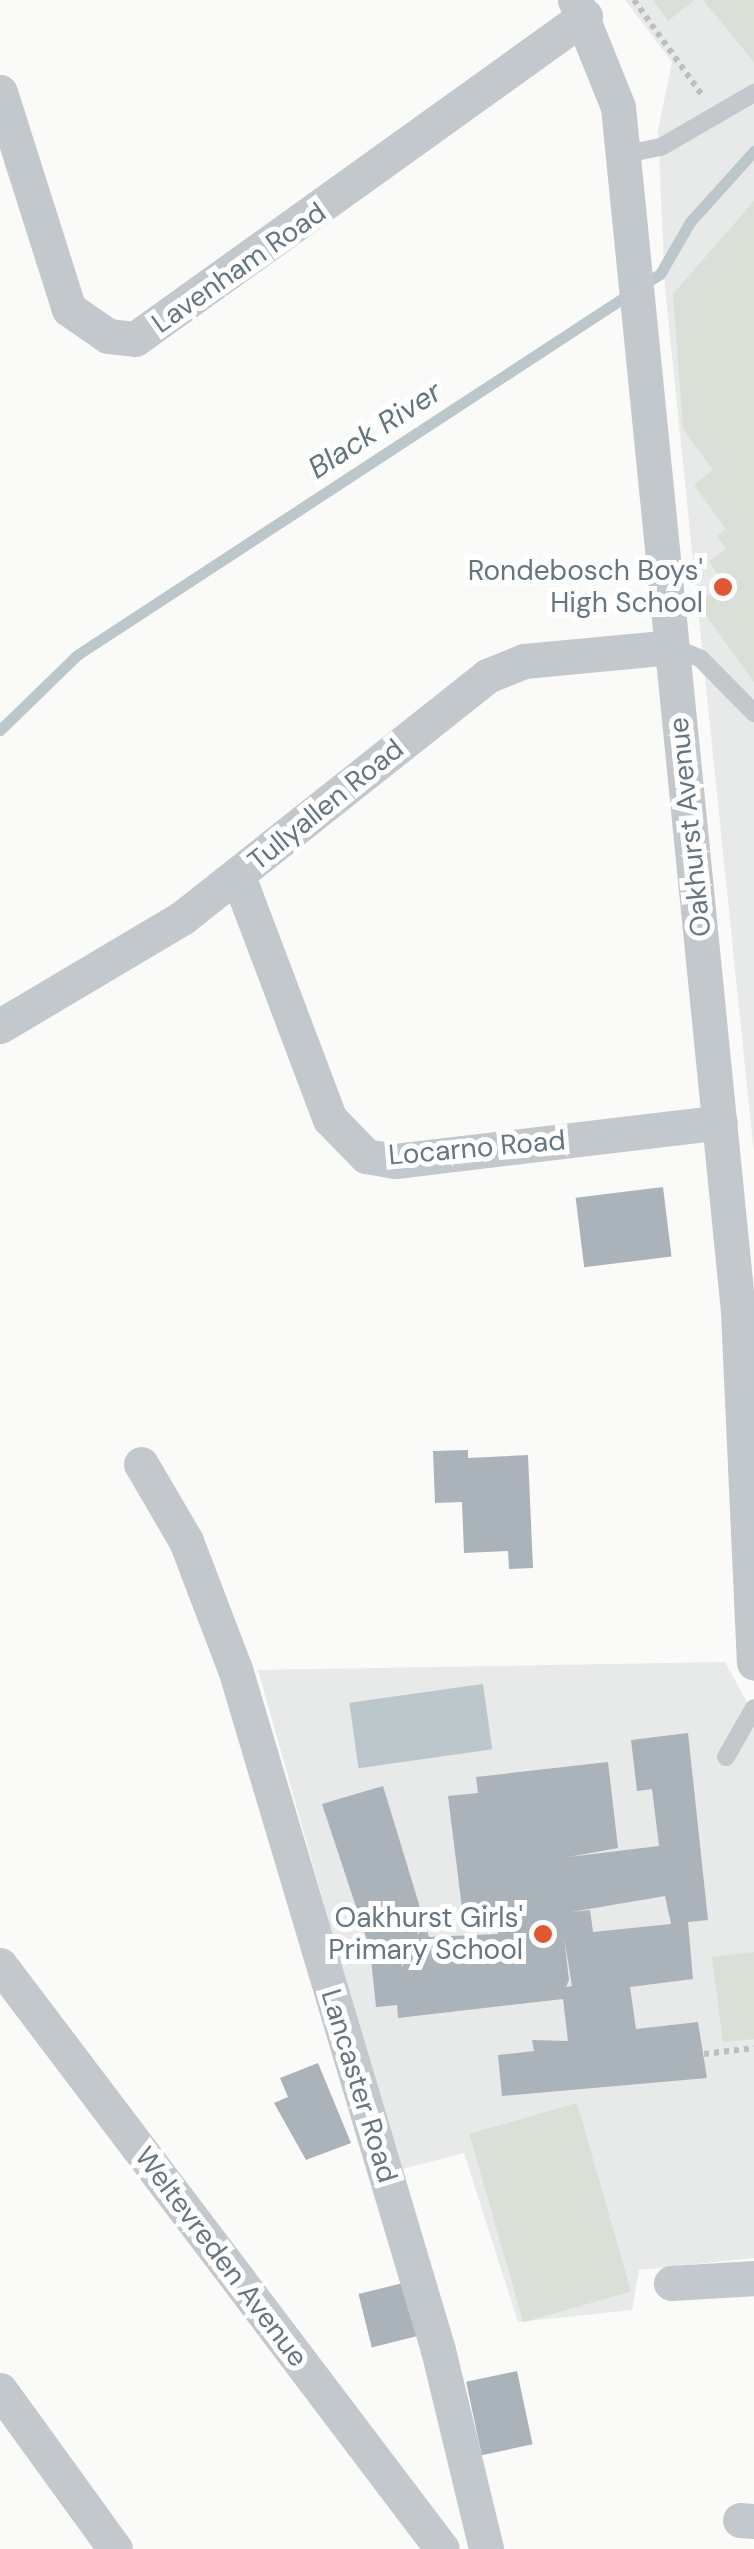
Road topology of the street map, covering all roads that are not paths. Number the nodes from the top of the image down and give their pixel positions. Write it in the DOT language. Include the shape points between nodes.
graph roads {
  1 [pos="580,8"];
  2 [pos="0,92"];
  3 [pos="754,93"];
  4 [pos="622,155"];
  5 [pos="672,647"];
  6 [pos="754,713"];
  7 [pos="238,876"];
  8 [pos="0,1026"];
  9 [pos="720,1122"];
  10 [pos="141,1464"];
  11 [pos="754,1663"];
  12 [pos="754,1708"];
  13 [pos="726,1757"];
  14 [pos="0,1965"];
  15 [pos="754,2278"];
  16 [pos="671,2283"];
  17 [pos="0,2390"];
  18 [pos="115,2549"];
  19 [pos="442,2549"];
  20 [pos="486,2549"];
  1 -- 2 [label="street, Lavenham Road" via="135,338 108,336 69,309"];
  1 -- 4 [label="street, Oakhurst Avenue" via="610,69"];
  3 -- 4 [label="lane" via="717,117"];
  4 -- 5 [label="street, Oakhurst Avenue"];
  5 -- 6 [label="lane" via="701,660"];
  5 -- 7 [label="street, Tullyallen Road" via="524,661 487,676"];
  5 -- 9 [label="street, Oakhurst Avenue"];
  7 -- 8 [label="street, Tullyallen Road"];
  7 -- 9 [label="street, Locarno Road" via="330,1119 366,1156 395,1160"];
  9 -- 11 [label="street, Oakhurst Avenue"];
  10 -- 20 [label="street, Lancaster Road" via="186,1540 235,1669 438,2350"];
  12 -- 13 [label="lane"];
  14 -- 19 [label="street, Weltevreden Avenue"];
  15 -- 16 [label="street"];
  17 -- 18 [label="street"];
}
